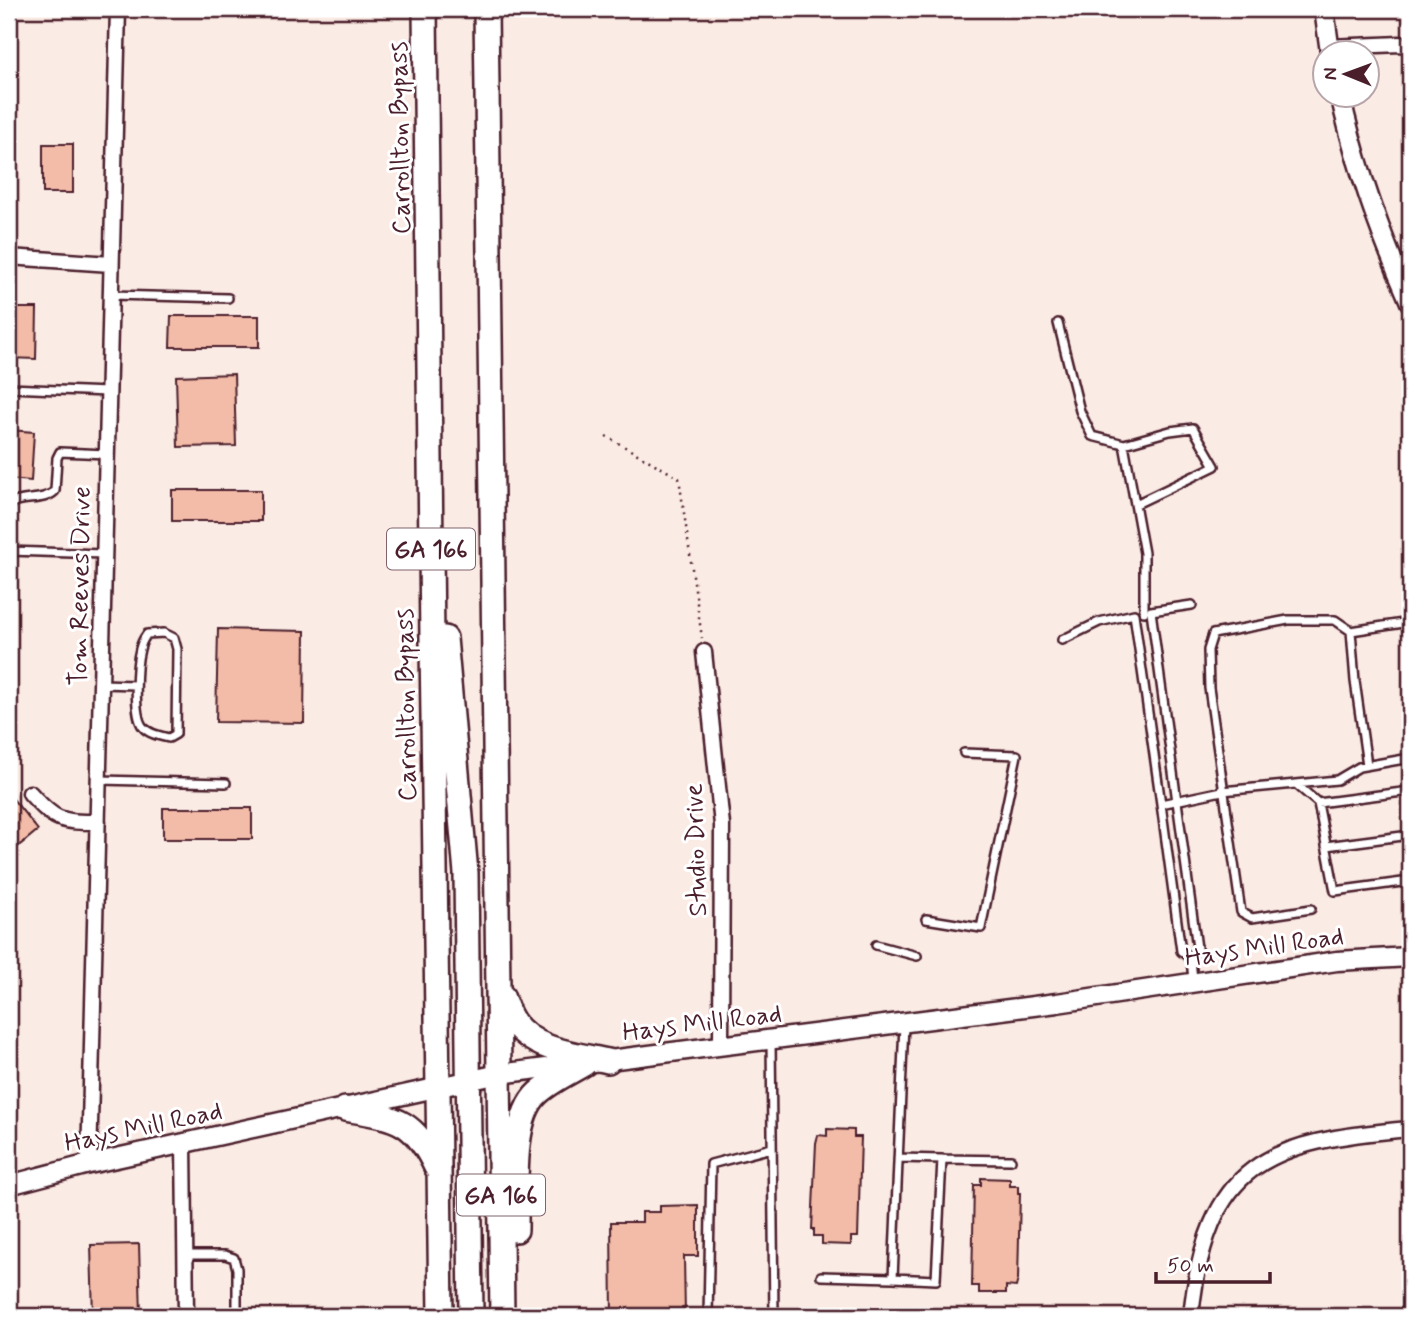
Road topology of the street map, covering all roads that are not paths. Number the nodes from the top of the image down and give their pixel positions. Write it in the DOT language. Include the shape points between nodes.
graph roads {
  1 [pos="118,9"];
  2 [pos="425,9"];
  3 [pos="486,9"];
  4 [pos="1324,9"];
  5 [pos="1328,38"];
  6 [pos="1380,46"];
  7 [pos="1410,47"];
  8 [pos="1343,108"];
  9 [pos="9,257"];
  10 [pos="111,264"];
  11 [pos="110,295"];
  12 [pos="228,298"];
  13 [pos="1410,302"];
  14 [pos="1058,323"];
  15 [pos="9,388"];
  16 [pos="108,392"];
  17 [pos="1124,444"];
  18 [pos="107,454"];
  19 [pos="1136,504"];
  20 [pos="9,520"];
  21 [pos="431,533"];
  22 [pos="9,551"];
  23 [pos="104,554"];
  24 [pos="1192,605"];
  25 [pos="1148,612"];
  26 [pos="1134,614"];
  27 [pos="1410,622"];
  28 [pos="1351,631"];
  29 [pos="1062,640"];
  30 [pos="704,652"];
  31 [pos="101,684"];
  32 [pos="136,685"];
  33 [pos="964,753"];
  34 [pos="1410,758"];
  35 [pos="1367,765"];
  36 [pos="99,779"];
  37 [pos="226,783"];
  38 [pos="1297,785"];
  39 [pos="1223,791"];
  40 [pos="1410,791"];
  41 [pos="30,793"];
  42 [pos="1178,800"];
  43 [pos="1318,803"];
  44 [pos="1161,804"];
  45 [pos="98,822"];
  46 [pos="1410,835"];
  47 [pos="1326,846"];
  48 [pos="1410,881"];
  49 [pos="1311,909"];
  50 [pos="926,919"];
  51 [pos="876,945"];
  52 [pos="917,956"];
  53 [pos="1410,957"];
  54 [pos="1191,959"];
  55 [pos="1194,982"];
  56 [pos="498,985"];
  57 [pos="904,1023"];
  58 [pos="771,1040"];
  59 [pos="721,1046"];
  60 [pos="608,1061"];
  61 [pos="584,1064"];
  62 [pos="499,1074"];
  63 [pos="469,1081"];
  64 [pos="436,1088"];
  65 [pos="345,1109"];
  66 [pos="1410,1129"];
  67 [pos="184,1144"];
  68 [pos="772,1148"];
  69 [pos="898,1158"];
  70 [pos="942,1159"];
  71 [pos="1011,1160"];
  72 [pos="89,1164"];
  73 [pos="438,1172"];
  74 [pos="9,1185"];
  75 [pos="186,1255"];
  76 [pos="821,1276"];
  77 [pos="893,1278"];
  78 [pos="9,1294"];
  79 [pos="9,1309"];
  80 [pos="187,1316"];
  81 [pos="237,1316"];
  82 [pos="441,1316"];
  83 [pos="471,1316"];
  84 [pos="502,1316"];
  85 [pos="508,1316"];
  86 [pos="708,1316"];
  87 [pos="774,1316"];
  88 [pos="1191,1316"];
  1 -- 10 [label="street, Tom Reeves Drive"];
  2 -- 21 [label="main road, Carrollton Bypass / GA 166"];
  3 -- 56 [label="main road, GA 166"];
  4 -- 5 [label="street"];
  6 -- 7 [label="street"];
  8 -- 13 [label="street" via="1369,201"];
  9 -- 10 [label="street"];
  10 -- 11 [label="street, Tom Reeves Drive"];
  11 -- 12 [label="lane"];
  11 -- 16 [label="street, Tom Reeves Drive"];
  14 -- 17 [label="lane" via="1080,411 1092,436"];
  15 -- 16 [label="lane"];
  16 -- 18 [label="street, Tom Reeves Drive"];
  17 -- 19 [label="lane"];
  17 -- 19 [label="lane" via="1193,428 1215,466"];
  18 -- 20 [label="lane" via="60,452 55,491 10,504"];
  18 -- 23 [label="street, Tom Reeves Drive"];
  19 -- 25 [label="lane"];
  21 -- 63 [label="main road" via="449,671 466,873"];
  21 -- 64 [label="main road, Carrollton Bypass / GA 166"];
  22 -- 23 [label="lane"];
  23 -- 31 [label="street, Tom Reeves Drive"];
  24 -- 25 [label="lane"];
  25 -- 26 [label="lane"];
  25 -- 42 [label="lane"];
  26 -- 29 [label="lane" via="1099,622"];
  26 -- 44 [label="lane"];
  27 -- 28 [label="lane"];
  28 -- 35 [label="lane"];
  28 -- 39 [label="lane" via="1335,620 1288,620 1213,634 1208,650 1209,688"];
  30 -- 59 [label="street, Studio Drive" via="722,825"];
  31 -- 32 [label="lane"];
  31 -- 36 [label="street, Tom Reeves Drive"];
  32 -- 32 [label="lane" via="142,726 169,738 176,734 174,638 147,634 140,648"];
  33 -- 50 [label="lane" via="1017,755 981,928"];
  34 -- 35 [label="lane"];
  35 -- 38 [label="lane" via="1338,780"];
  36 -- 37 [label="lane"];
  36 -- 45 [label="street, Tom Reeves Drive"];
  38 -- 39 [label="lane"];
  38 -- 43 [label="lane"];
  39 -- 42 [label="lane"];
  39 -- 49 [label="lane" via="1241,912 1252,918"];
  40 -- 43 [label="lane"];
  41 -- 45 [label="street" via="63,821"];
  42 -- 44 [label="lane"];
  42 -- 54 [label="lane" via="1197,948"];
  43 -- 47 [label="lane"];
  44 -- 54 [label="lane" via="1181,951"];
  45 -- 72 [label="street, Tom Reeves Drive"];
  46 -- 47 [label="lane"];
  47 -- 48 [label="lane" via="1335,891"];
  51 -- 52 [label="lane"];
  53 -- 55 [label="street, Hays Mill Road" via="1337,961"];
  54 -- 55 [label="lane"];
  55 -- 57 [label="street, Hays Mill Road"];
  56 -- 60 [label="main road" via="523,1033 538,1043"];
  56 -- 62 [label="main road, GA 166"];
  57 -- 58 [label="street, Hays Mill Road"];
  57 -- 69 [label="lane"];
  58 -- 59 [label="street, Hays Mill Road"];
  58 -- 68 [label="lane"];
  59 -- 60 [label="street, Hays Mill Road"];
  60 -- 61 [label="street, Hays Mill Road"];
  61 -- 62 [label="street, Hays Mill Road"];
  61 -- 85 [label="main road" via="537,1094 522,1116 515,1268"];
  62 -- 63 [label="street, Hays Mill Road"];
  62 -- 84 [label="main road, GA 166"];
  63 -- 64 [label="street, Hays Mill Road"];
  63 -- 83 [label="main road"];
  64 -- 65 [label="street, Hays Mill Road"];
  64 -- 73 [label="main road, Carrollton Bypass / GA 166"];
  65 -- 67 [label="street, Hays Mill Road"];
  65 -- 73 [label="main road" via="391,1117 407,1125 419,1136"];
  66 -- 88 [label="street" via="1317,1141 1279,1153 1247,1172 1210,1223 1200,1254"];
  67 -- 72 [label="street, Hays Mill Road"];
  67 -- 75 [label="street"];
  68 -- 86 [label="lane" via="711,1164"];
  68 -- 87 [label="lane"];
  69 -- 70 [label="lane"];
  69 -- 77 [label="lane"];
  70 -- 71 [label="lane"];
  70 -- 77 [label="lane" via="936,1280"];
  72 -- 74 [label="street, Hays Mill Road"];
  73 -- 82 [label="main road, Carrollton Bypass / GA 166"];
  75 -- 80 [label="street"];
  75 -- 81 [label="lane" via="234,1258"];
  76 -- 77 [label="lane"];
  78 -- 79 [label="lane"];
}
